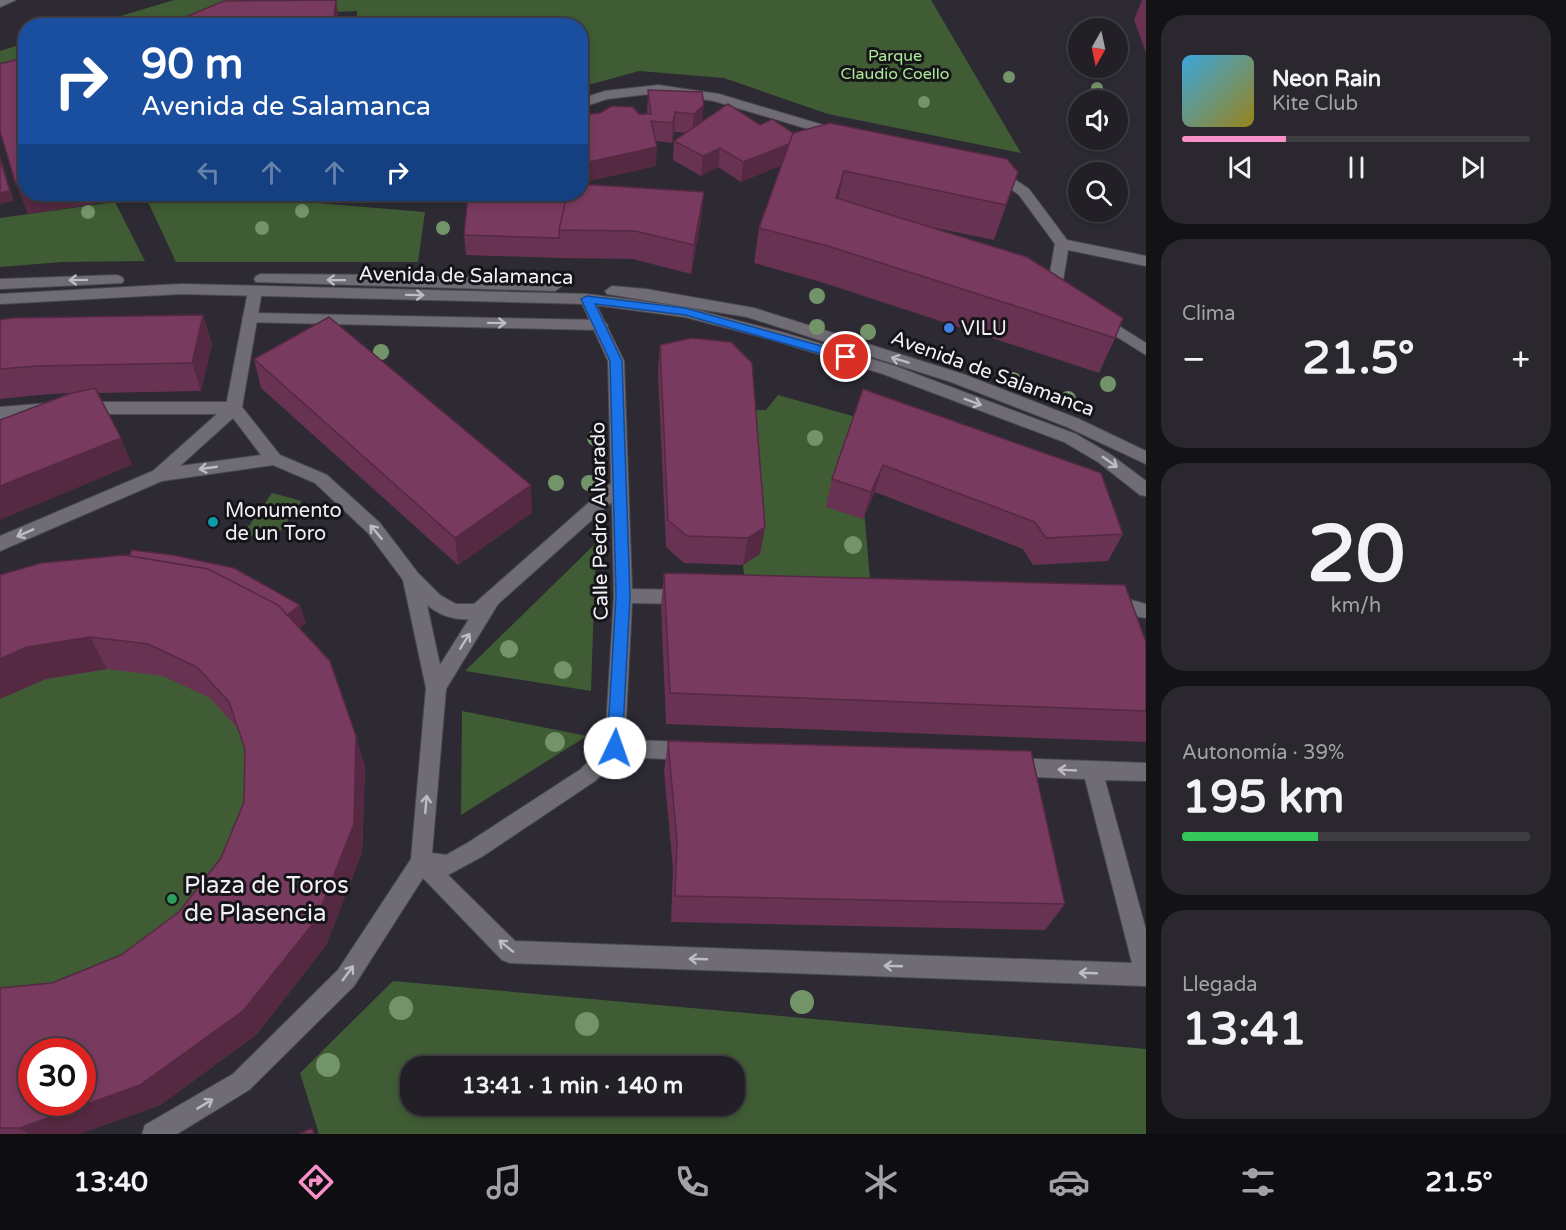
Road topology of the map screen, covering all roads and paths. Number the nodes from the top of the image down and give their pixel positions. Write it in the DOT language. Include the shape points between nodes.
graph roads {
  1 [pos="10,0"];
  2 [pos="0,4"];
  3 [pos="588,101"];
  4 [pos="850,137"];
  5 [pos="988,164"];
  6 [pos="1062,244"];
  7 [pos="1146,261"];
  8 [pos="0,284"];
  9 [pos="255,291"];
  10 [pos="0,299"];
  11 [pos="587,299"];
  12 [pos="250,318"];
  13 [pos="600,325"];
  14 [pos="1146,350"];
  15 [pos="234,408"];
  16 [pos="0,413"];
  17 [pos="1146,458"];
  18 [pos="274,459"];
  19 [pos="159,475"];
  20 [pos="620,485"];
  21 [pos="1146,490"];
  22 [pos="0,544"];
  23 [pos="412,578"];
  24 [pos="495,595"];
  25 [pos="623,596"];
  26 [pos="706,597"];
  27 [pos="1096,606"];
  28 [pos="1146,611"];
  29 [pos="436,688"];
  30 [pos="615,748"];
  31 [pos="708,752"];
  32 [pos="988,766"];
  33 [pos="1093,771"];
  34 [pos="1146,772"];
  35 [pos="421,862"];
  36 [pos="1146,974"];
  37 [pos="154,1134"];
  1 -- 2 [label="street"];
  3 -- 4 [label="street" via="606,95 658,89 715,97"];
  5 -- 6 [label="street" via="1024,192"];
  6 -- 7 [label="street"];
  6 -- 14 [label="street" via="1054,289"];
  17 -- 8 [label="street, Avenida de Salamanca, one-way" via="1073,423 941,373 749,312 646,294 394,280 200,278"];
  9 -- 10 [label="street, Avenida de Salamanca" via="120,291"];
  9 -- 11 [label="street, Avenida de Salamanca, one-way"];
  9 -- 12 [label="street"];
  11 -- 13 [label="street, Calle Pedro Alvarado"];
  11 -- 21 [label="street, Avenida de Salamanca, one-way" via="685,312 889,370 1070,438"];
  12 -- 13 [label="street, one-way"];
  12 -- 15 [label="street"];
  13 -- 20 [label="street, Calle Pedro Alvarado" via="616,361"];
  15 -- 16 [label="street" via="54,408"];
  15 -- 18 [label="street"];
  15 -- 19 [label="street"];
  18 -- 19 [label="street, one-way"];
  23 -- 18 [label="street, one-way" via="374,528 321,479"];
  19 -- 22 [label="street, one-way"];
  20 -- 24 [label="street"];
  20 -- 25 [label="street, Calle Pedro Alvarado"];
  23 -- 24 [label="street" via="445,609 461,613 478,611"];
  23 -- 29 [label="street"];
  29 -- 24 [label="street, one-way"];
  25 -- 26 [label="street"];
  25 -- 30 [label="street, Calle Pedro Alvarado"];
  27 -- 28 [label="street"];
  35 -- 29 [label="street, one-way"];
  30 -- 31 [label="street"];
  30 -- 35 [label="street" via="588,776 476,849 448,865"];
  33 -- 32 [label="street, one-way"];
  33 -- 34 [label="street"];
  33 -- 36 [label="street"];
  36 -- 35 [label="street, one-way" via="510,952"];
  37 -- 35 [label="street, one-way" via="241,1082 346,978"];
}
